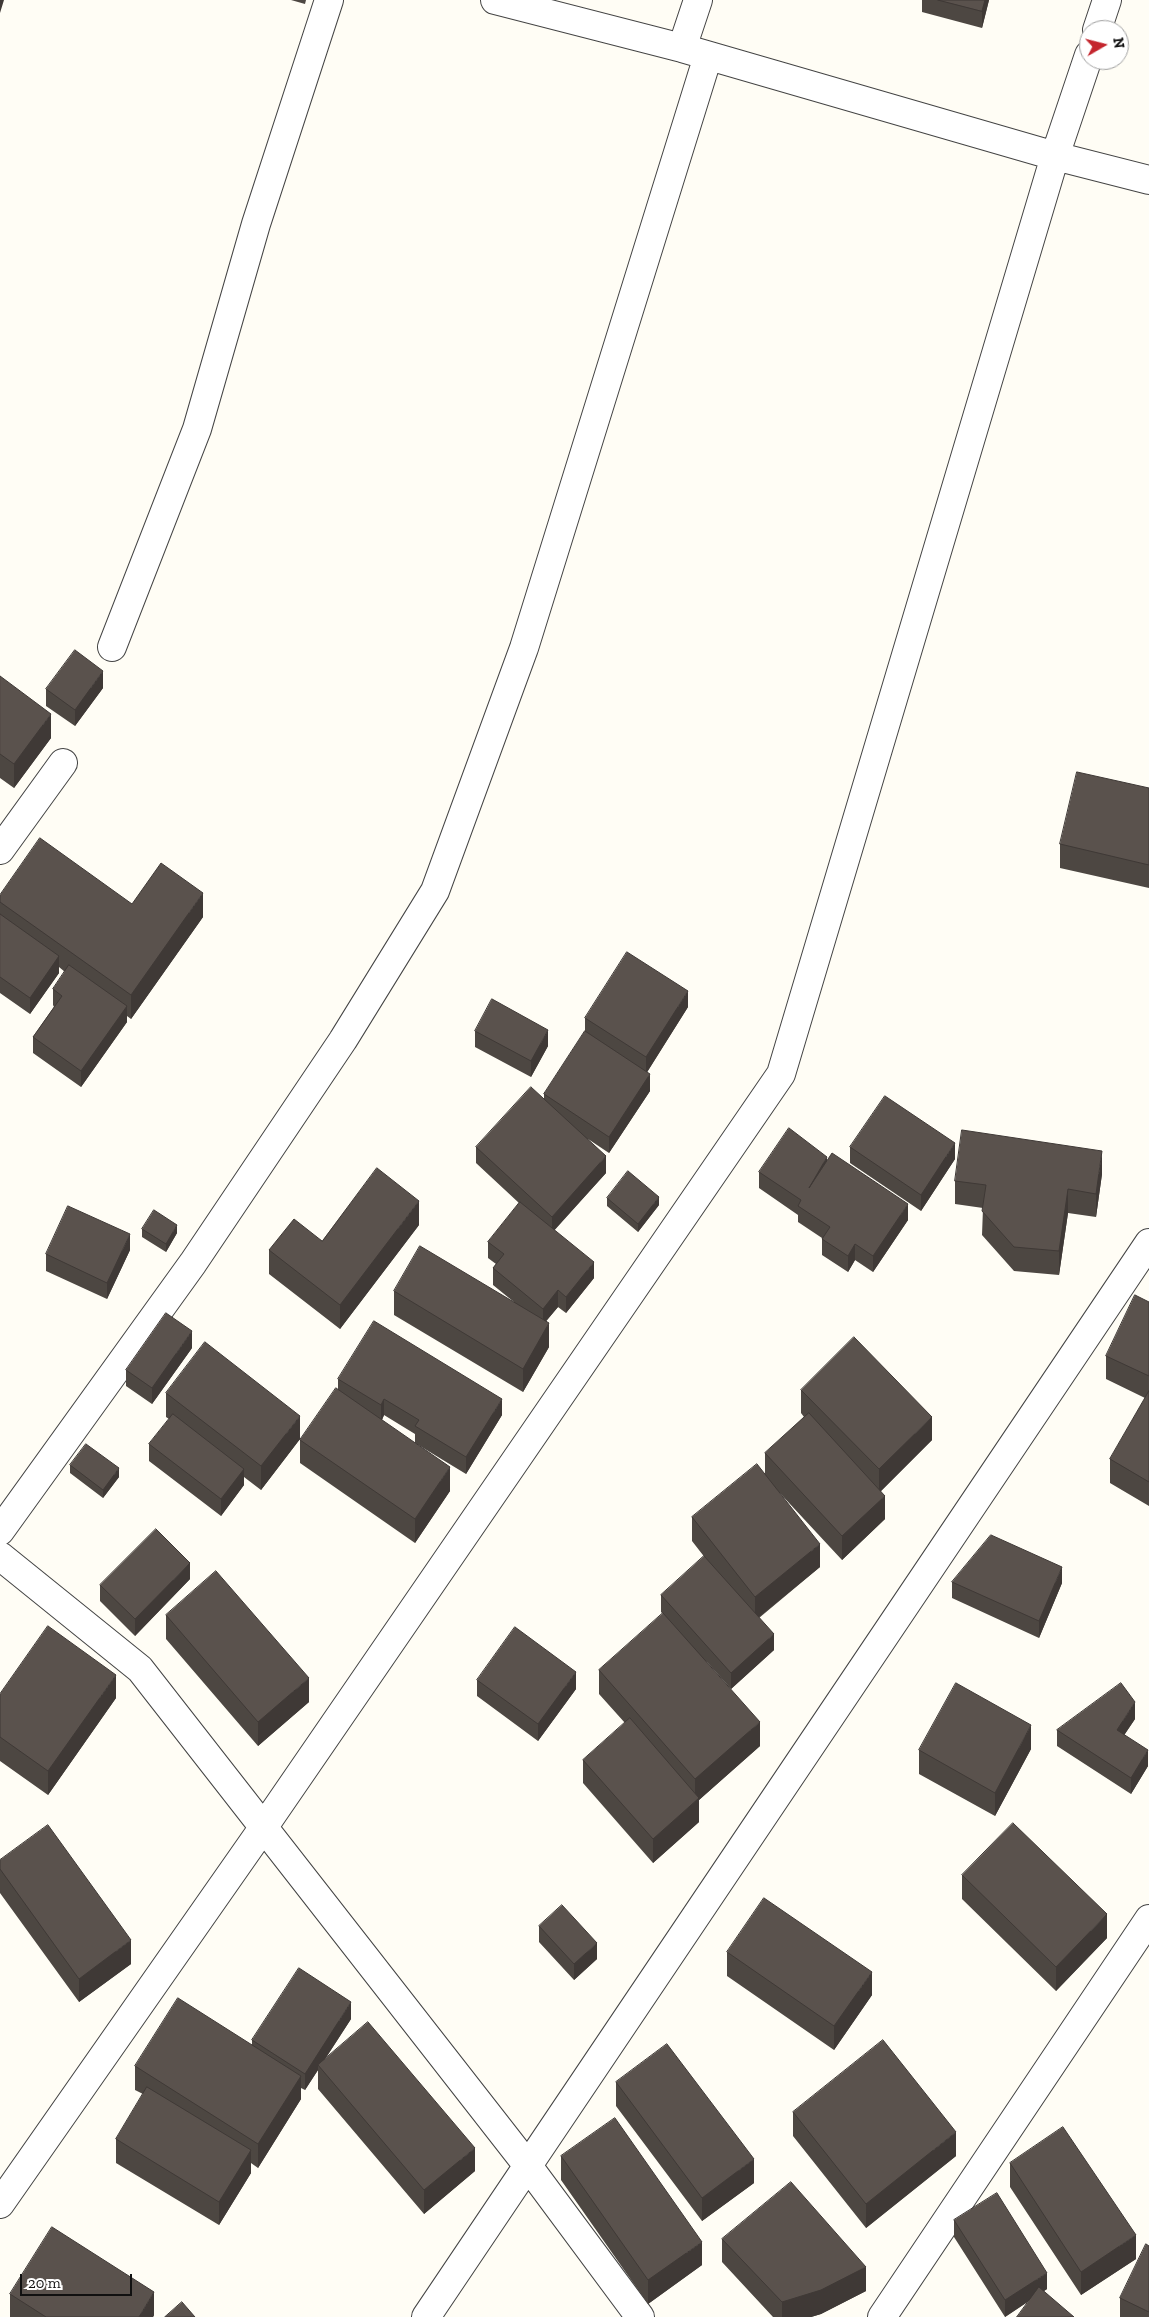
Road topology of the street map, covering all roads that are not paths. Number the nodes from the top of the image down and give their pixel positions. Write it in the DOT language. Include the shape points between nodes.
graph roads {
  1 [pos="329,0"];
  2 [pos="495,0"];
  3 [pos="698,0"];
  4 [pos="1108,0"];
  5 [pos="1101,20"];
  6 [pos="682,48"];
  7 [pos="708,56"];
  8 [pos="1084,70"];
  9 [pos="1055,156"];
  10 [pos="1149,180"];
  11 [pos="112,648"];
  12 [pos="63,763"];
  13 [pos="0,850"];
  14 [pos="1149,1242"];
  15 [pos="0,1531"];
  16 [pos="0,1556"];
  17 [pos="263,1828"];
  18 [pos="1149,1919"];
  19 [pos="528,2166"];
  20 [pos="0,2204"];
  21 [pos="426,2317"];
  22 [pos="640,2317"];
  23 [pos="882,2317"];
  1 -- 11 [label="street" via="256,224 197,429"];
  2 -- 6 [label="street"];
  3 -- 6 [label="street"];
  4 -- 5 [label="street"];
  6 -- 7 [label="street"];
  7 -- 9 [label="street"];
  7 -- 15 [label="street" via="524,648 435,891 343,1040 193,1263"];
  8 -- 9 [label="street"];
  9 -- 10 [label="street"];
  9 -- 17 [label="street" via="781,1074"];
  12 -- 13 [label="street"];
  14 -- 19 [label="street"];
  16 -- 17 [label="street" via="140,1669"];
  17 -- 19 [label="street"];
  17 -- 20 [label="street"];
  18 -- 23 [label="street"];
  19 -- 21 [label="street"];
  19 -- 22 [label="street"];
}
